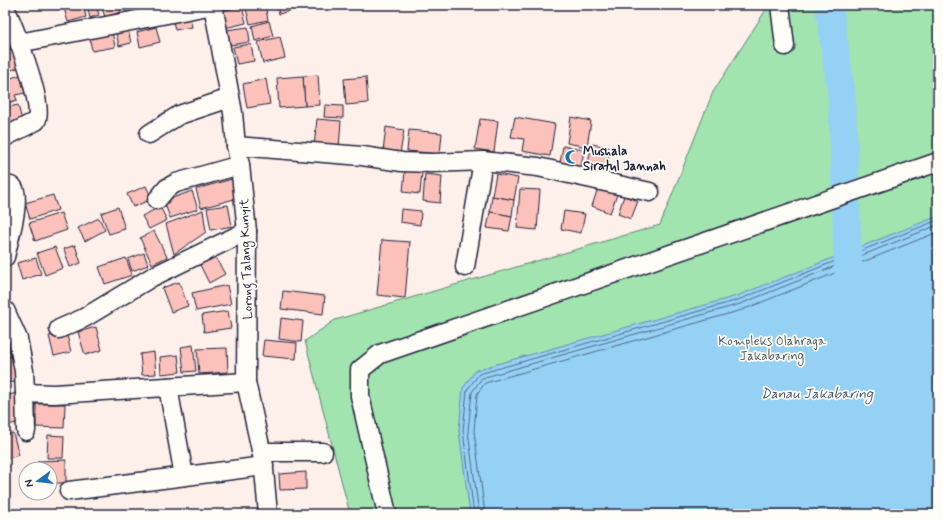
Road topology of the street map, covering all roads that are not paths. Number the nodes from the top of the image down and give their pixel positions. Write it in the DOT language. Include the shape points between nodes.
graph roads {
  1 [pos="213,5"];
  2 [pos="780,5"];
  3 [pos="7,16"];
  4 [pos="19,42"];
  5 [pos="785,46"];
  6 [pos="230,98"];
  7 [pos="149,134"];
  8 [pos="5,137"];
  9 [pos="236,146"];
  10 [pos="483,161"];
  11 [pos="938,162"];
  12 [pos="240,165"];
  13 [pos="5,184"];
  14 [pos="650,192"];
  15 [pos="157,200"];
  16 [pos="247,231"];
  17 [pos="5,257"];
  18 [pos="465,267"];
  19 [pos="5,310"];
  20 [pos="59,329"];
  21 [pos="246,382"];
  22 [pos="168,387"];
  23 [pos="25,393"];
  24 [pos="26,432"];
  25 [pos="323,452"];
  26 [pos="263,459"];
  27 [pos="184,476"];
  28 [pos="69,491"];
  29 [pos="268,514"];
  30 [pos="388,514"];
  1 -- 4 [label="street"];
  1 -- 6 [label="street, Lorong Talang Kunyit"];
  2 -- 5 [label="street"];
  3 -- 4 [label="street"];
  4 -- 8 [label="street" via="38,102 39,118"];
  6 -- 7 [label="street" via="179,115"];
  6 -- 9 [label="street, Lorong Talang Kunyit"];
  9 -- 10 [label="street" via="362,156 408,163"];
  9 -- 12 [label="street, Lorong Talang Kunyit"];
  10 -- 14 [label="street" via="538,167"];
  10 -- 18 [label="street"];
  11 -- 30 [label="street" via="380,354 360,370 360,396"];
  12 -- 15 [label="street" via="176,183 167,188"];
  12 -- 16 [label="street, Lorong Talang Kunyit"];
  13 -- 17 [label="street" via="13,187 16,195"];
  16 -- 20 [label="street" via="152,277 84,318"];
  16 -- 21 [label="street, Lorong Talang Kunyit"];
  19 -- 23 [label="street" via="18,339"];
  21 -- 22 [label="street"];
  21 -- 26 [label="street, Lorong Talang Kunyit"];
  22 -- 23 [label="street" via="54,394"];
  22 -- 27 [label="street"];
  23 -- 24 [label="street"];
  25 -- 26 [label="street"];
  26 -- 27 [label="street"];
  26 -- 29 [label="street, Lorong Talang Kunyit"];
  27 -- 28 [label="street"];
}
